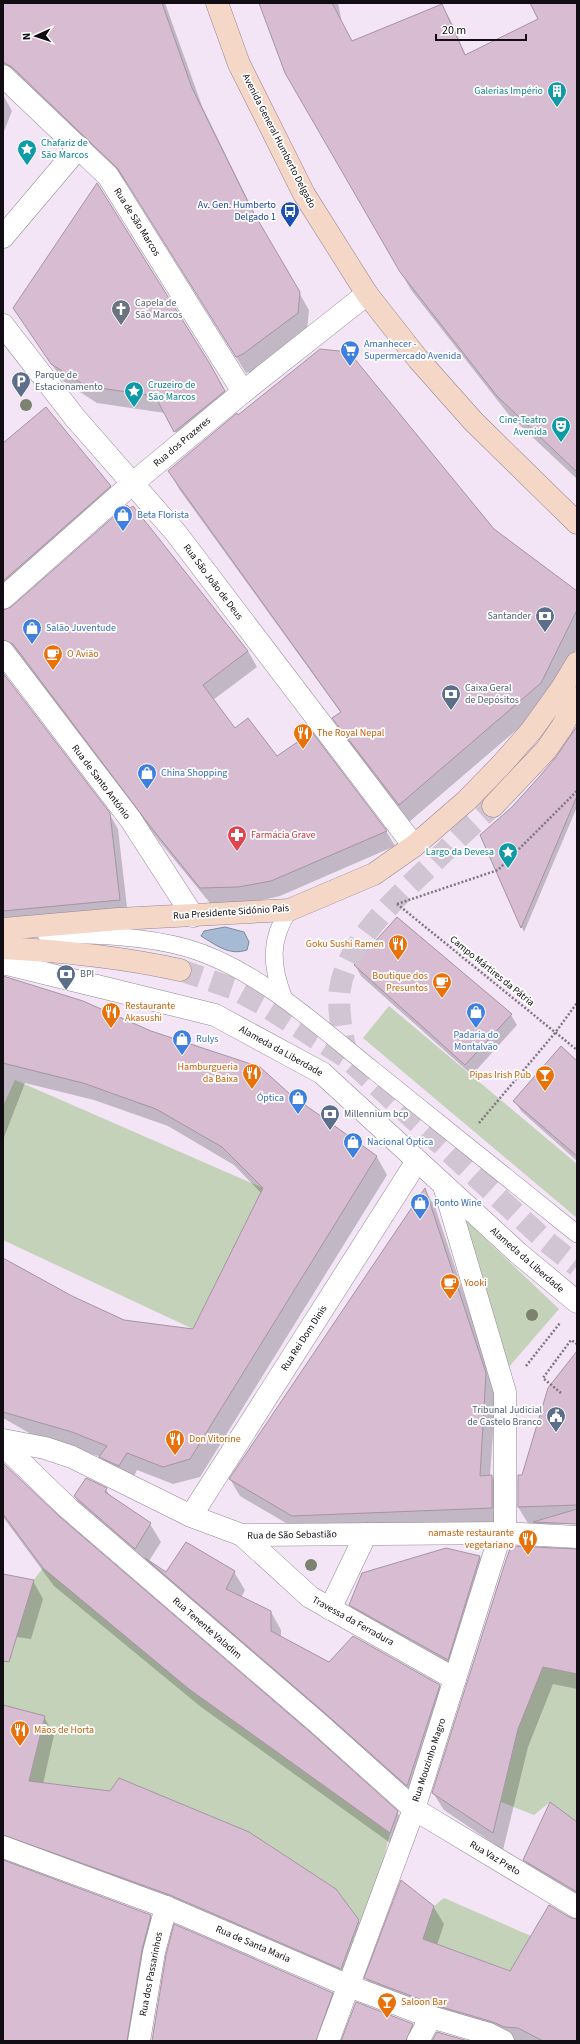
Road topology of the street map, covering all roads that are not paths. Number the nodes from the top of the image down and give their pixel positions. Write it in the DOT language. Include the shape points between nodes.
graph roads {
  1 [pos="217,3"];
  2 [pos="3,76"];
  3 [pos="79,147"];
  4 [pos="3,237"];
  5 [pos="367,294"];
  6 [pos="3,325"];
  7 [pos="243,392"];
  8 [pos="133,483"];
  9 [pos="577,523"];
  10 [pos="3,598"];
  11 [pos="3,652"];
  12 [pos="577,663"];
  13 [pos="577,698"];
  14 [pos="494,806"];
  15 [pos="414,846"];
  16 [pos="290,910"];
  17 [pos="193,916"];
  18 [pos="3,929"];
  19 [pos="3,935"];
  20 [pos="3,948"];
  21 [pos="3,963"];
  22 [pos="180,970"];
  23 [pos="284,999"];
  24 [pos="417,1161"];
  25 [pos="444,1186"];
  26 [pos="577,1234"];
  27 [pos="577,1302"];
  28 [pos="3,1440"];
  29 [pos="3,1446"];
  30 [pos="191,1516"];
  31 [pos="505,1533"];
  32 [pos="366,1534"];
  33 [pos="242,1535"];
  34 [pos="577,1537"];
  35 [pos="330,1608"];
  36 [pos="455,1679"];
  37 [pos="414,1809"];
  38 [pos="3,1847"];
  39 [pos="166,1907"];
  40 [pos="577,1908"];
  41 [pos="349,1986"];
  42 [pos="432,2017"];
  43 [pos="494,2039"];
  44 [pos="139,2041"];
  45 [pos="328,2041"];
  46 [pos="418,2041"];
  1 -- 5 [label="main road, Avenida General Humberto Delgado" via="239,64 304,194"];
  2 -- 3 [label="street, Rua de São Marcos"];
  3 -- 4 [label="street"];
  3 -- 7 [label="street, Rua de São Marcos" via="108,176"];
  5 -- 7 [label="street, Rua dos Prazeres"];
  5 -- 9 [label="main road, Avenida General Humberto Delgado" via="418,359 473,421"];
  6 -- 8 [label="street, Rua São João de Deus" via="76,419"];
  7 -- 8 [label="street, Rua dos Prazeres"];
  8 -- 10 [label="street, Rua dos Prazeres"];
  8 -- 15 [label="street, Rua São João de Deus" via="176,533"];
  11 -- 17 [label="street, Rua de Santo António" via="131,820"];
  12 -- 15 [label="main road, Rua Presidente Sidónio Pais" via="531,731 501,765 466,801"];
  13 -- 14 [label="main road" via="546,750"];
  15 -- 16 [label="main road, Rua Presidente Sidónio Pais" via="374,874"];
  16 -- 17 [label="main road, Rua Presidente Sidónio Pais"];
  16 -- 23 [label="lane" via="275,936 274,949 276,977"];
  17 -- 18 [label="main road, Rua Presidente Sidónio Pais" via="118,919"];
  19 -- 23 [label="lane" via="100,935 186,948 223,961"];
  20 -- 22 [label="main road" via="95,954"];
  21 -- 24 [label="street, Alameda da Liberdade" via="215,1015 322,1073"];
  23 -- 26 [label="lane"];
  24 -- 25 [label="street, Alameda da Liberdade"];
  24 -- 30 [label="street, Rua Rei Dom Dinis"];
  25 -- 27 [label="street, Alameda da Liberdade"];
  25 -- 31 [label="street" via="505,1392"];
  28 -- 30 [label="street, Rua de São Sebastião" via="45,1448 72,1457"];
  29 -- 37 [label="street, Rua Tenente Valadim" via="68,1508"];
  30 -- 33 [label="street, Rua de São Sebastião"];
  31 -- 32 [label="street, Rua de São Sebastião"];
  31 -- 34 [label="street, Rua de São Sebastião"];
  31 -- 36 [label="street, Rua Mouzinho Magro" via="497,1545"];
  32 -- 33 [label="street, Rua de São Sebastião"];
  32 -- 35 [label="street"];
  33 -- 35 [label="street, Travessa da Ferradura" via="310,1597"];
  35 -- 36 [label="street, Travessa da Ferradura"];
  36 -- 37 [label="street, Rua Mouzinho Magro"];
  37 -- 40 [label="street, Rua Vaz Preto"];
  37 -- 41 [label="street, Rua Mouzinho Magro"];
  38 -- 39 [label="street, Rua de Santa Maria"];
  39 -- 41 [label="street, Rua de Santa Maria"];
  39 -- 44 [label="street, Rua dos Passarinhos" via="154,1952"];
  41 -- 42 [label="street, Rua de Santa Maria"];
  41 -- 45 [label="street, Rua Mouzinho Magro"];
  42 -- 43 [label="street, Rua de Santa Maria"];
  42 -- 46 [label="street"];
}
